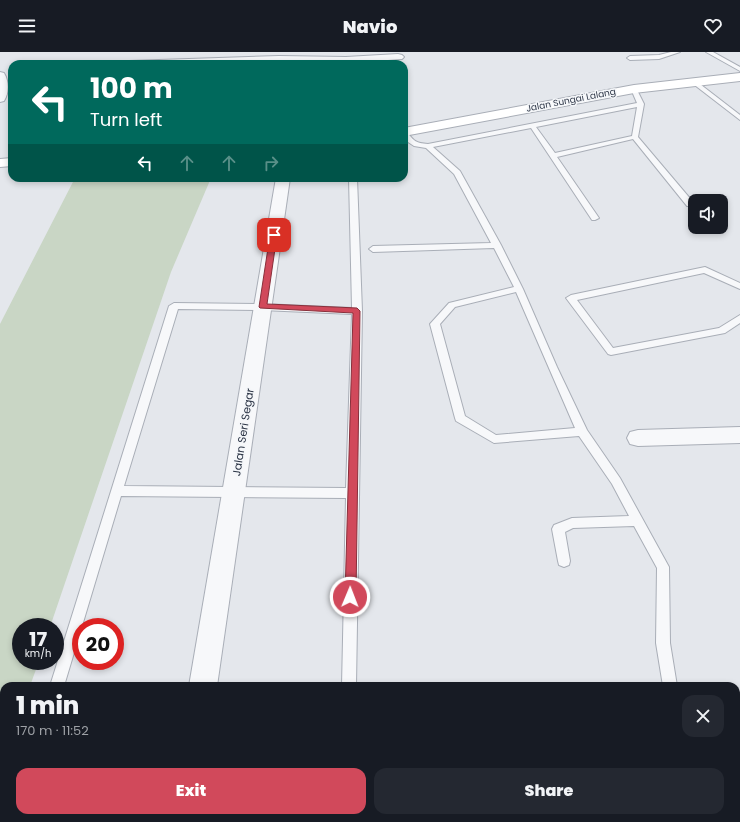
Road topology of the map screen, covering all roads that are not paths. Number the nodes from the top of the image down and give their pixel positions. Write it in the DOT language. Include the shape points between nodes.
graph roads {
  1 [pos="676,52"];
  2 [pos="709,52"];
  3 [pos="398,57"];
  4 [pos="630,58"];
  5 [pos="249,60"];
  6 [pos="346,60"];
  7 [pos="346,60"];
  8 [pos="740,69"];
  9 [pos="0,76"];
  10 [pos="740,77"];
  11 [pos="694,82"];
  12 [pos="634,89"];
  13 [pos="0,98"];
  14 [pos="641,104"];
  15 [pos="740,118"];
  16 [pos="532,125"];
  17 [pos="408,131"];
  18 [pos="635,137"];
  19 [pos="408,138"];
  20 [pos="428,146"];
  21 [pos="553,156"];
  22 [pos="282,182"];
  23 [pos="353,182"];
  24 [pos="688,202"];
  25 [pos="595,218"];
  26 [pos="497,244"];
  27 [pos="373,249"];
  28 [pos="740,286"];
  29 [pos="519,289"];
  30 [pos="262,307"];
  31 [pos="357,311"];
  32 [pos="740,318"];
  33 [pos="582,432"];
  34 [pos="740,435"];
  35 [pos="638,438"];
  36 [pos="117,491"];
  37 [pos="233,492"];
  38 [pos="352,493"];
  39 [pos="638,521"];
  40 [pos="564,561"];
  41 [pos="58,682"];
  42 [pos="204,682"];
  43 [pos="349,682"];
  44 [pos="669,682"];
  1 -- 4 [label="lane" via="659,57"];
  2 -- 8 [label="lane"];
  3 -- 7 [label="street"];
  5 -- 6 [label="street"];
  9 -- 13 [label="street"];
  10 -- 11 [label="street, Jalan Sungai Lalang"];
  11 -- 12 [label="street, Jalan Sungai Lalang"];
  11 -- 15 [label="lane"];
  12 -- 14 [label="lane"];
  12 -- 17 [label="street, Jalan Sungai Lalang"];
  14 -- 16 [label="lane"];
  14 -- 18 [label="lane"];
  16 -- 20 [label="lane"];
  16 -- 21 [label="lane"];
  18 -- 21 [label="lane"];
  18 -- 24 [label="lane"];
  19 -- 20 [label="lane" via="416,145"];
  20 -- 26 [label="lane" via="457,173"];
  21 -- 25 [label="lane"];
  22 -- 30 [label="street, Jalan Seri Segar"];
  23 -- 31 [label="lane"];
  26 -- 27 [label="lane"];
  26 -- 29 [label="lane"];
  28 -- 32 [label="lane" via="705,270 571,298 611,352 722,331"];
  29 -- 33 [label="lane"];
  29 -- 33 [label="lane" via="452,305 435,324 460,418 494,439"];
  30 -- 31 [label="lane"];
  30 -- 36 [label="lane" via="174,306"];
  30 -- 37 [label="street, Jalan Seri Segar"];
  31 -- 38 [label="lane"];
  33 -- 39 [label="lane" via="616,481"];
  34 -- 35 [label="street"];
  36 -- 37 [label="lane"];
  36 -- 41 [label="lane"];
  37 -- 38 [label="lane"];
  37 -- 42 [label="street, Jalan Seri Segar"];
  38 -- 43 [label="lane"];
  39 -- 40 [label="lane" via="572,523 558,529"];
  39 -- 44 [label="lane" via="662,567 663,643"];
}
